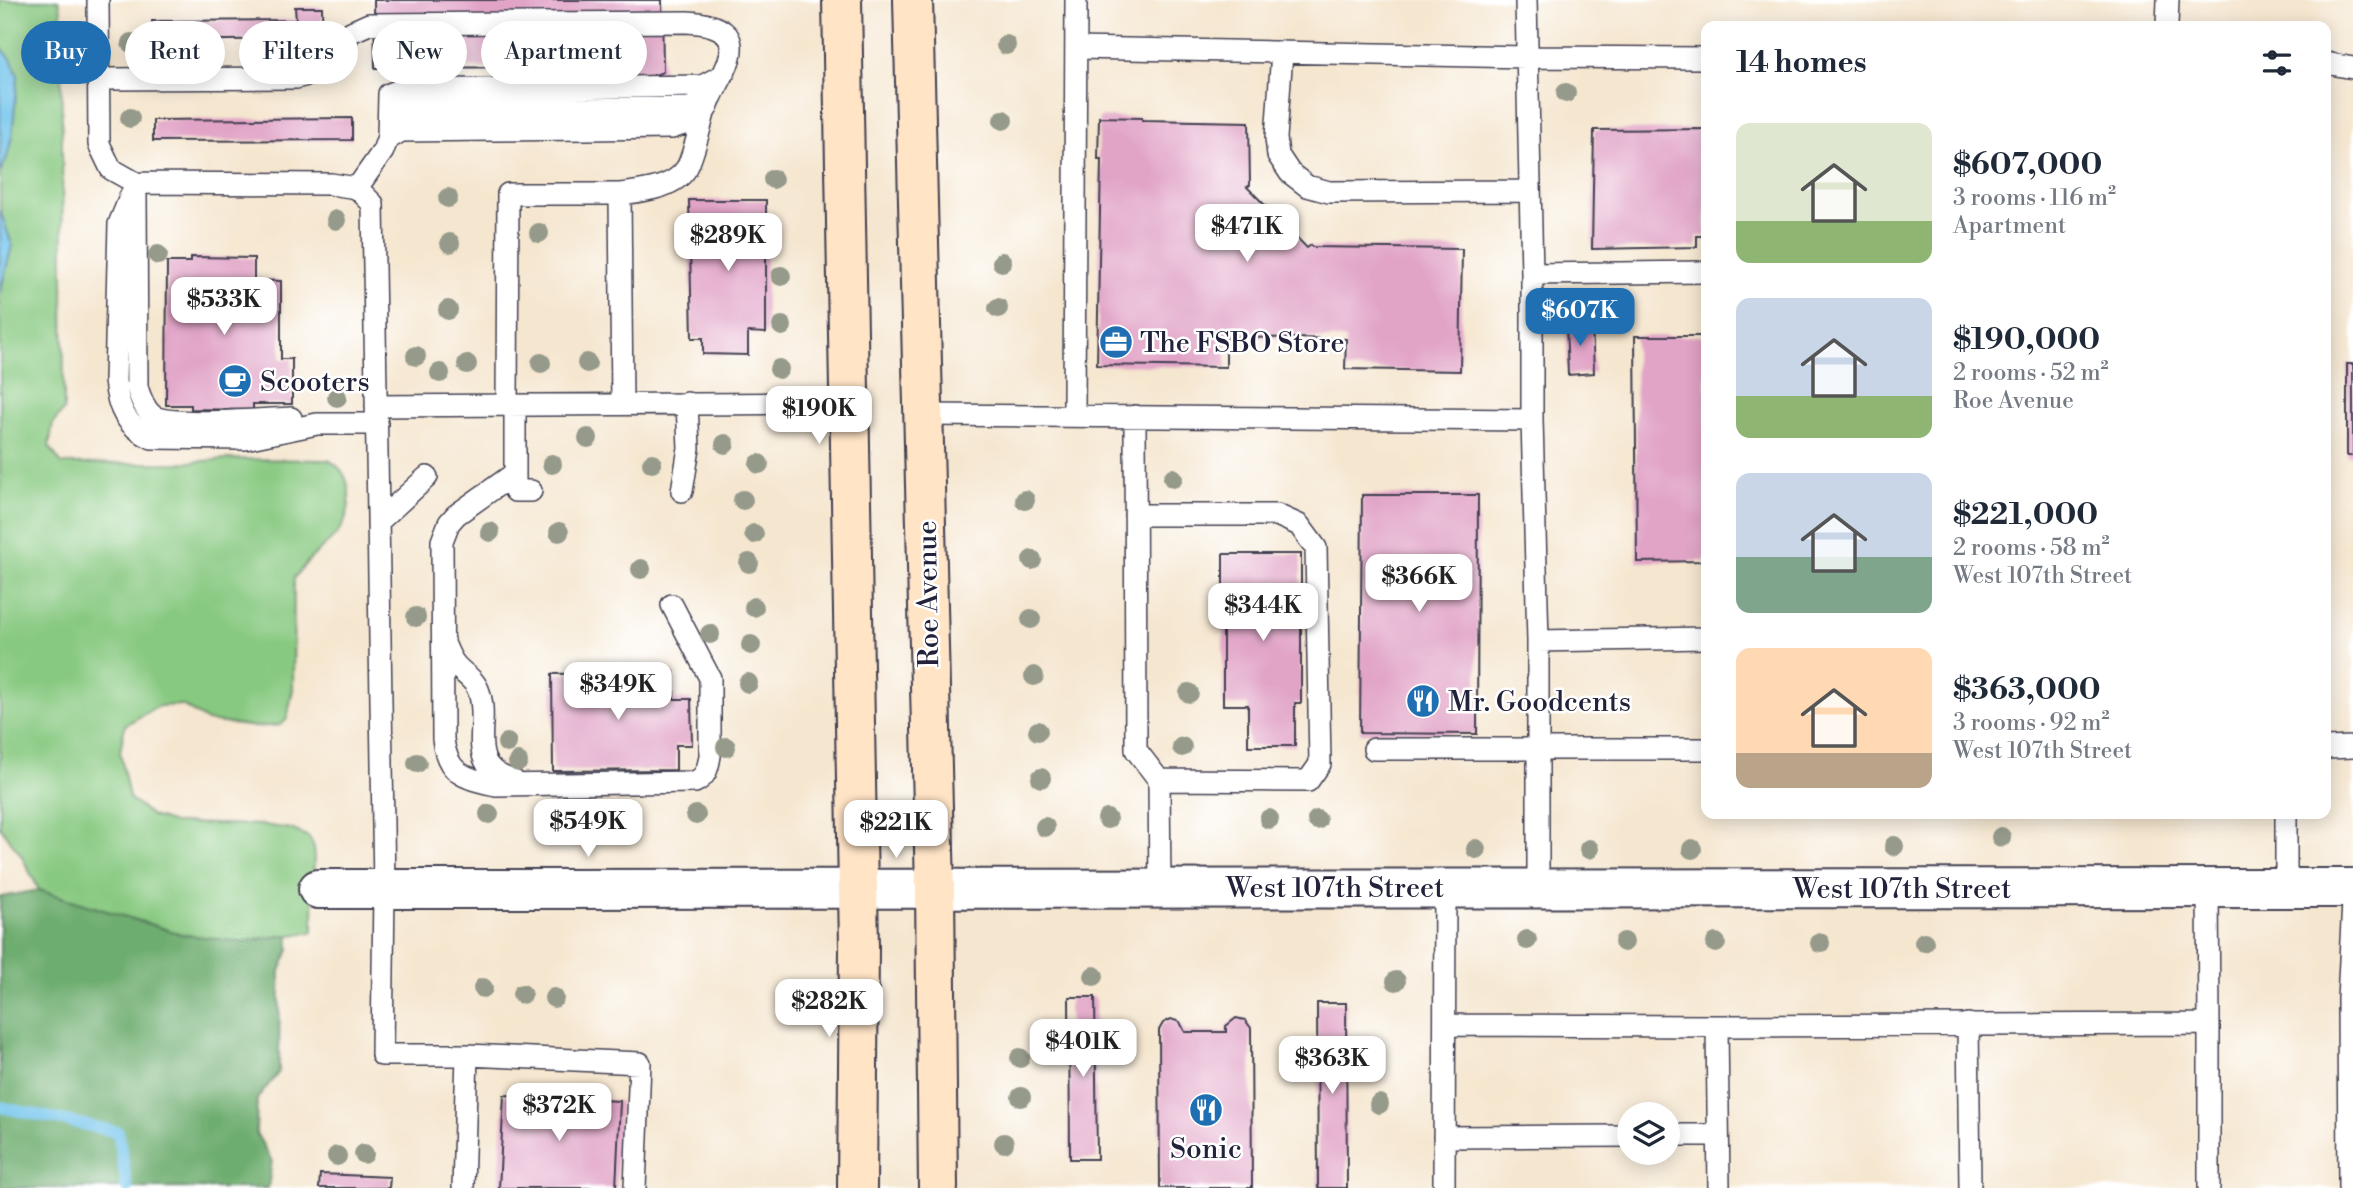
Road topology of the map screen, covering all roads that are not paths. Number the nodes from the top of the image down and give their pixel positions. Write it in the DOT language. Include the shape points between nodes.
graph roads {
  1 [pos="98,0"];
  2 [pos="842,0"];
  3 [pos="913,0"];
  4 [pos="1076,0"];
  5 [pos="1526,0"];
  6 [pos="2168,0"];
  7 [pos="98,21"];
  8 [pos="2167,21"];
  9 [pos="1076,48"];
  10 [pos="1282,52"];
  11 [pos="1527,57"];
  12 [pos="1701,58"];
  13 [pos="2331,64"];
  14 [pos="2353,68"];
  15 [pos="721,76"];
  16 [pos="111,79"];
  17 [pos="99,84"];
  18 [pos="708,103"];
  19 [pos="389,116"];
  20 [pos="388,139"];
  21 [pos="136,183"];
  22 [pos="357,188"];
  23 [pos="1530,191"];
  24 [pos="620,194"];
  25 [pos="1701,272"];
  26 [pos="1532,274"];
  27 [pos="687,403"];
  28 [pos="848,403"];
  29 [pos="622,404"];
  30 [pos="511,405"];
  31 [pos="377,415"];
  32 [pos="923,415"];
  33 [pos="1074,416"];
  34 [pos="1135,416"];
  35 [pos="1532,420"];
  36 [pos="514,473"];
  37 [pos="427,477"];
  38 [pos="531,491"];
  39 [pos="682,491"];
  40 [pos="1135,515"];
  41 [pos="378,522"];
  42 [pos="672,605"];
  43 [pos="1701,638"];
  44 [pos="1538,641"];
  45 [pos="443,642"];
  46 [pos="2353,747"];
  47 [pos="1538,748"];
  48 [pos="2331,748"];
  49 [pos="1374,749"];
  50 [pos="1701,749"];
  51 [pos="1159,780"];
  52 [pos="527,784"];
  53 [pos="2286,819"];
  54 [pos="1445,887"];
  55 [pos="1538,887"];
  56 [pos="384,888"];
  57 [pos="1160,888"];
  58 [pos="2208,888"];
  59 [pos="2286,888"];
  60 [pos="2353,888"];
  61 [pos="318,889"];
  62 [pos="934,889"];
  63 [pos="858,890"];
  64 [pos="2353,902"];
  65 [pos="2350,998"];
  66 [pos="1968,1024"];
  67 [pos="2209,1024"];
  68 [pos="1445,1025"];
  69 [pos="1717,1026"];
  70 [pos="467,1055"];
  71 [pos="1680,1135"];
  72 [pos="1717,1135"];
  73 [pos="1617,1136"];
  74 [pos="1444,1137"];
  75 [pos="463,1188"];
  76 [pos="635,1188"];
  77 [pos="857,1188"];
  78 [pos="938,1188"];
  79 [pos="1444,1188"];
  80 [pos="1718,1188"];
  81 [pos="1970,1188"];
  82 [pos="2209,1188"];
  83 [pos="2349,1188"];
  1 -- 7 [label="lane"];
  2 -- 28 [label="main road"];
  3 -- 32 [label="main road, Roe Avenue"];
  4 -- 9 [label="lane"];
  5 -- 11 [label="lane"];
  6 -- 8 [label="lane"];
  9 -- 10 [label="lane"];
  9 -- 33 [label="lane"];
  10 -- 11 [label="lane"];
  10 -- 23 [label="lane" via="1278,155 1290,173 1307,186 1329,192"];
  11 -- 12 [label="lane"];
  11 -- 23 [label="lane"];
  13 -- 14 [label="lane"];
  15 -- 16 [label="lane" via="728,62 728,37 720,29 686,22 369,24 351,32 330,64 296,78"];
  15 -- 18 [label="lane"];
  15 -- 19 [label="lane" via="702,86 400,90 389,94"];
  17 -- 21 [label="lane" via="99,144 111,169"];
  18 -- 19 [label="lane" via="689,108 399,110"];
  18 -- 20 [label="lane" via="695,120 672,128 401,131"];
  18 -- 24 [label="lane" via="686,169 653,190"];
  19 -- 20 [label="lane"];
  20 -- 22 [label="lane"];
  21 -- 22 [label="lane"];
  21 -- 31 [label="lane" via="137,387 141,401 154,416 179,421 303,418 319,424"];
  22 -- 31 [label="lane" via="373,204"];
  23 -- 26 [label="lane"];
  24 -- 29 [label="lane"];
  24 -- 30 [label="lane" via="508,194"];
  25 -- 26 [label="lane"];
  26 -- 35 [label="lane"];
  27 -- 28 [label="lane"];
  27 -- 29 [label="lane"];
  27 -- 39 [label="lane" via="689,448"];
  28 -- 63 [label="main road"];
  29 -- 30 [label="lane"];
  30 -- 31 [label="lane"];
  30 -- 36 [label="lane"];
  31 -- 41 [label="lane"];
  32 -- 33 [label="lane"];
  32 -- 62 [label="main road, Roe Avenue"];
  33 -- 34 [label="lane"];
  34 -- 35 [label="lane"];
  34 -- 40 [label="lane"];
  35 -- 44 [label="lane"];
  36 -- 38 [label="lane" via="514,491"];
  36 -- 45 [label="lane" via="456,515 444,533"];
  37 -- 41 [label="lane"];
  40 -- 51 [label="lane" via="1136,750"];
  40 -- 51 [label="lane" via="1277,515 1299,526 1316,548 1320,764 1308,781"];
  41 -- 56 [label="lane"];
  42 -- 52 [label="lane" via="710,678 710,756 703,778 695,782"];
  43 -- 44 [label="lane"];
  44 -- 47 [label="lane"];
  45 -- 52 [label="lane" via="454,664 473,680 481,695 483,758 501,777"];
  45 -- 52 [label="lane" via="443,739 455,772 496,785"];
  46 -- 48 [label="lane"];
  47 -- 49 [label="lane"];
  47 -- 50 [label="lane"];
  47 -- 55 [label="lane"];
  51 -- 57 [label="lane"];
  53 -- 59 [label="lane"];
  54 -- 55 [label="street, West 107th Street"];
  54 -- 57 [label="street, West 107th Street"];
  54 -- 68 [label="lane"];
  55 -- 58 [label="street, West 107th Street"];
  56 -- 61 [label="street, West 107th Street"];
  56 -- 63 [label="street, West 107th Street"];
  56 -- 70 [label="lane" via="382,1055"];
  57 -- 62 [label="street, West 107th Street"];
  58 -- 59 [label="street, West 107th Street"];
  58 -- 67 [label="lane"];
  59 -- 60 [label="street, West 107th Street"];
  62 -- 63 [label="street, West 107th Street"];
  62 -- 78 [label="main road, Roe Avenue"];
  63 -- 77 [label="main road"];
  64 -- 65 [label="lane"];
  65 -- 83 [label="lane"];
  66 -- 67 [label="lane"];
  66 -- 69 [label="lane"];
  66 -- 81 [label="lane"];
  67 -- 82 [label="lane"];
  68 -- 69 [label="lane"];
  68 -- 74 [label="lane"];
  69 -- 72 [label="lane"];
  70 -- 75 [label="lane"];
  70 -- 76 [label="lane" via="640,1063"];
  71 -- 72 [label="lane"];
  72 -- 80 [label="lane"];
  73 -- 74 [label="lane"];
  74 -- 79 [label="lane"];
}
